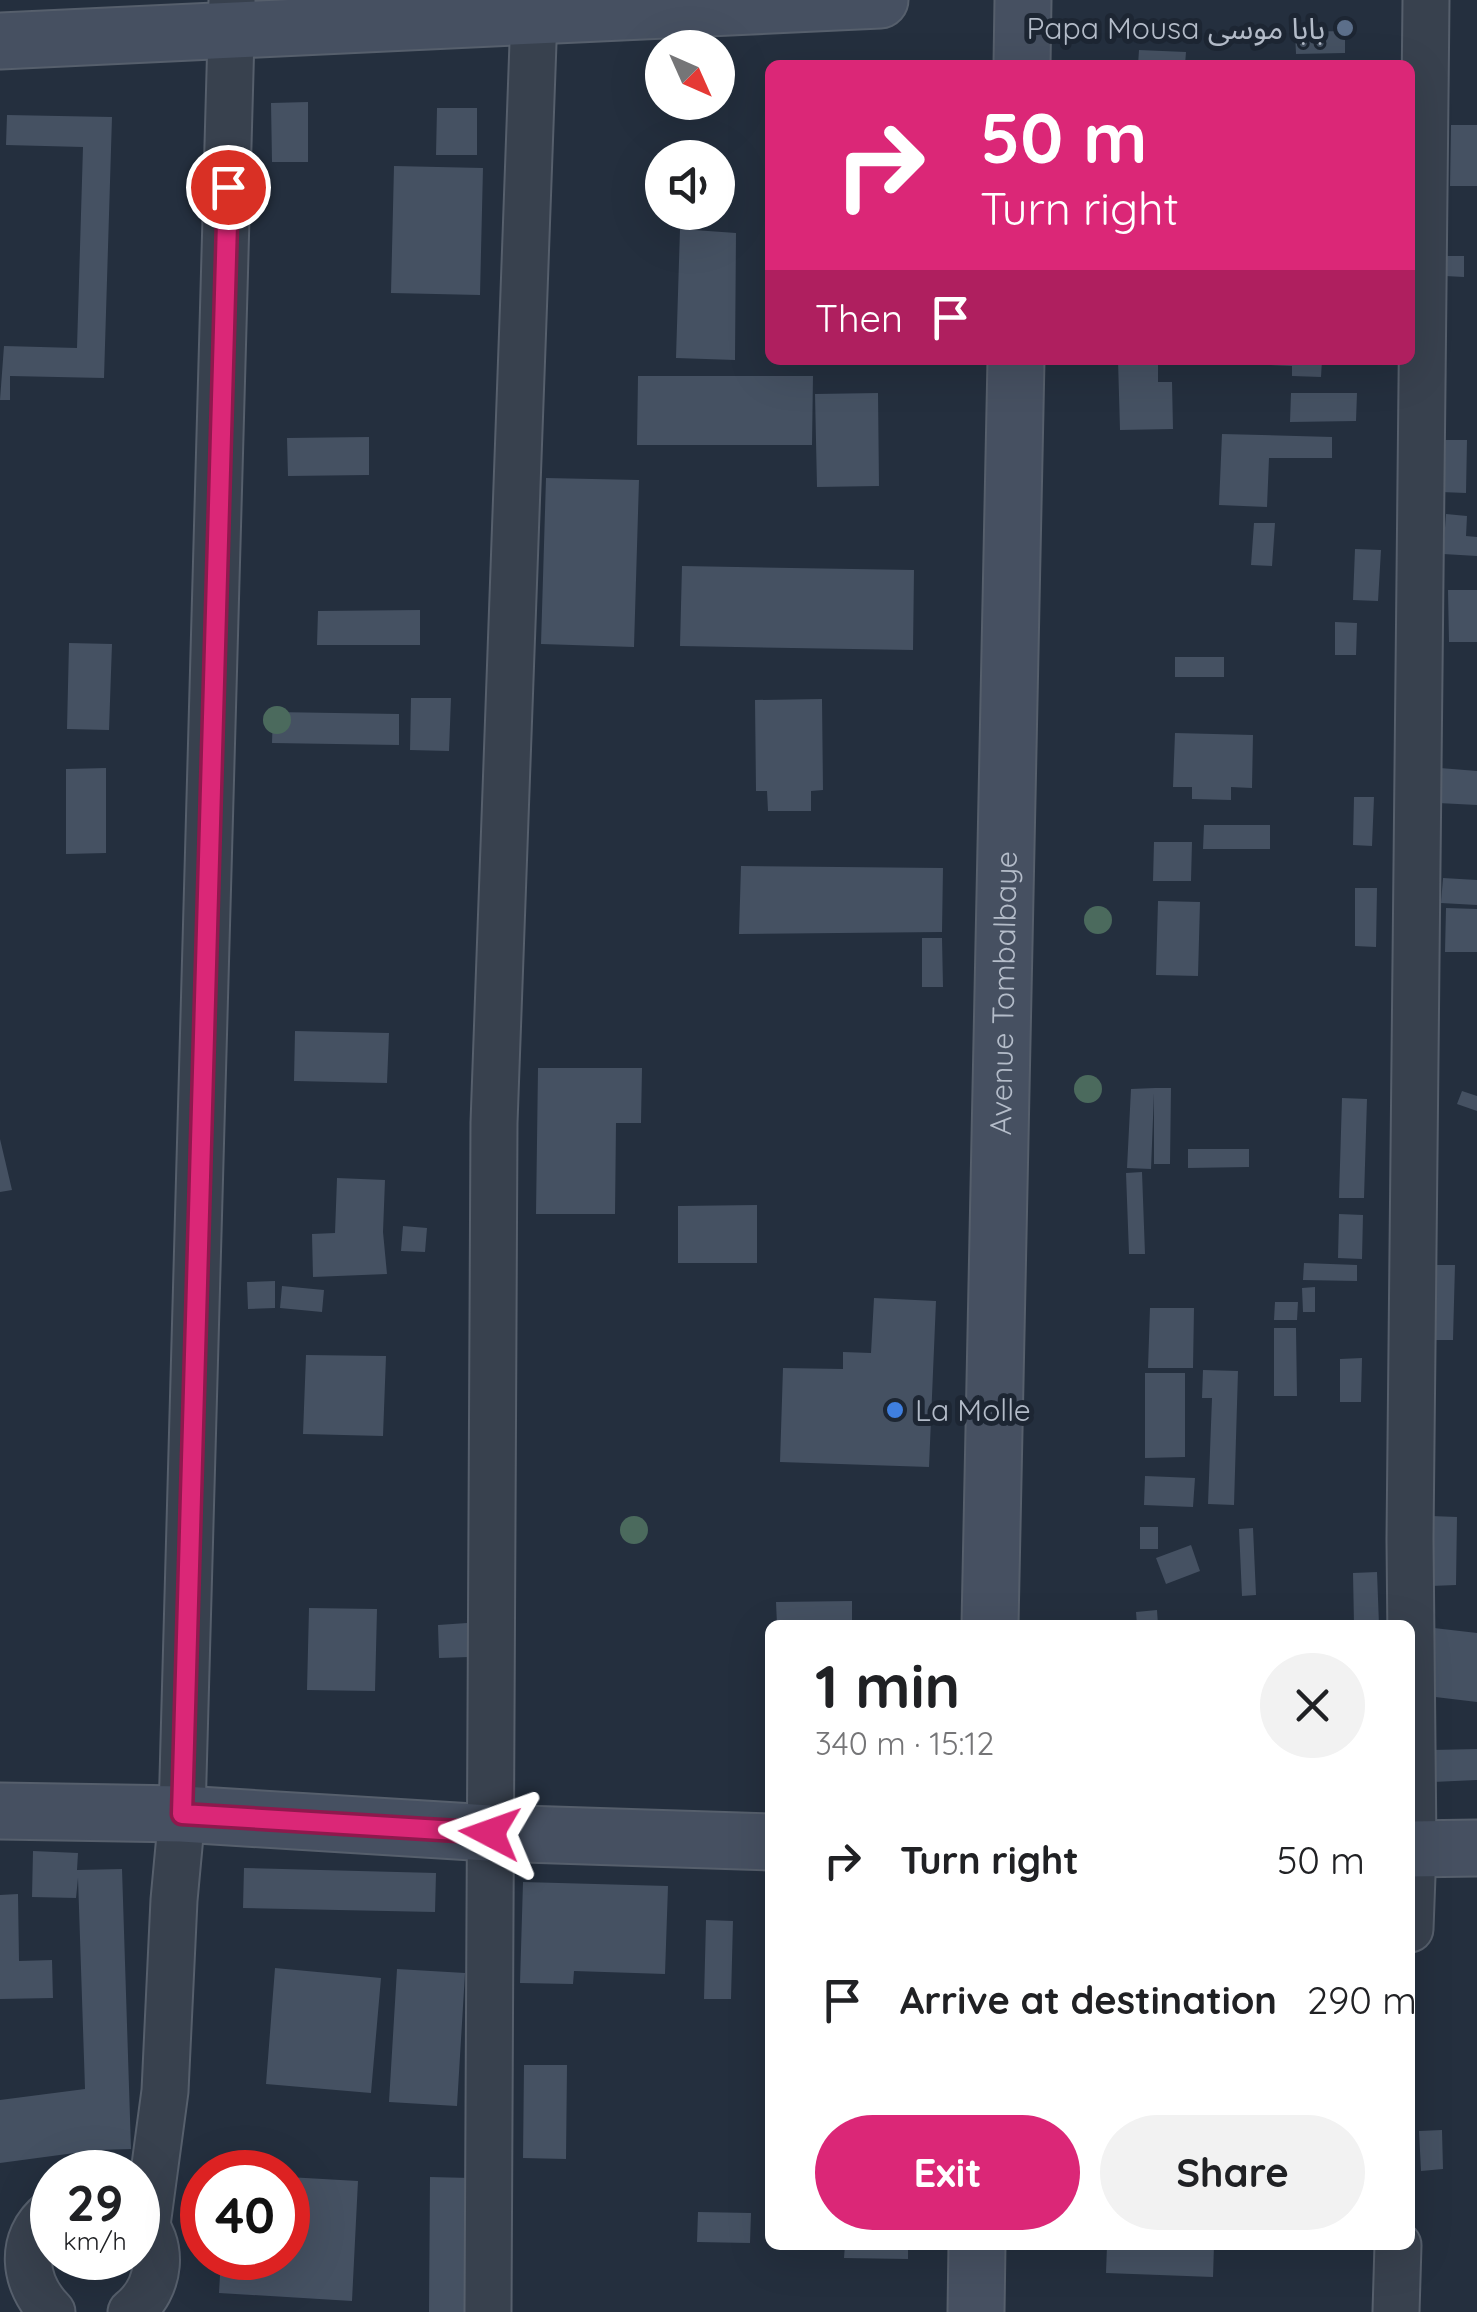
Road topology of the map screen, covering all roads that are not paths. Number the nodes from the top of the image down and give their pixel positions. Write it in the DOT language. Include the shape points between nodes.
graph roads {
  1 [pos="880,0"];
  2 [pos="1023,0"];
  3 [pos="1426,0"];
  4 [pos="232,14"];
  5 [pos="534,15"];
  6 [pos="0,40"];
  7 [pos="1022,60"];
  8 [pos="1016,365"];
  9 [pos="990,1620"];
  10 [pos="1411,1620"];
  11 [pos="0,1811"];
  12 [pos="182,1814"];
  13 [pos="490,1833"];
  14 [pos="765,1842"];
  15 [pos="1477,1848"];
  16 [pos="1415,1849"];
  17 [pos="155,2150"];
  18 [pos="30,2240"];
  19 [pos="977,2250"];
  20 [pos="1398,2250"];
  21 [pos="14,2260"];
  22 [pos="52,2312"];
  23 [pos="488,2312"];
  24 [pos="976,2312"];
  25 [pos="1396,2312"];
  1 -- 5 [label="street"];
  2 -- 7 [label="street"];
  3 -- 10 [label="street"];
  4 -- 5 [label="street"];
  4 -- 6 [label="street"];
  4 -- 12 [label="street"];
  5 -- 13 [label="street" via="494,1123"];
  8 -- 9 [label="street, Avenue Tombalbaye"];
  11 -- 12 [label="street"];
  12 -- 13 [label="street"];
  12 -- 17 [label="street" via="165,2091"];
  13 -- 14 [label="street"];
  13 -- 23 [label="street"];
  15 -- 16 [label="street"];
  18 -- 21 [label="street"];
  19 -- 24 [label="street"];
  20 -- 25 [label="street"];
  21 -- 22 [label="street"];
}
